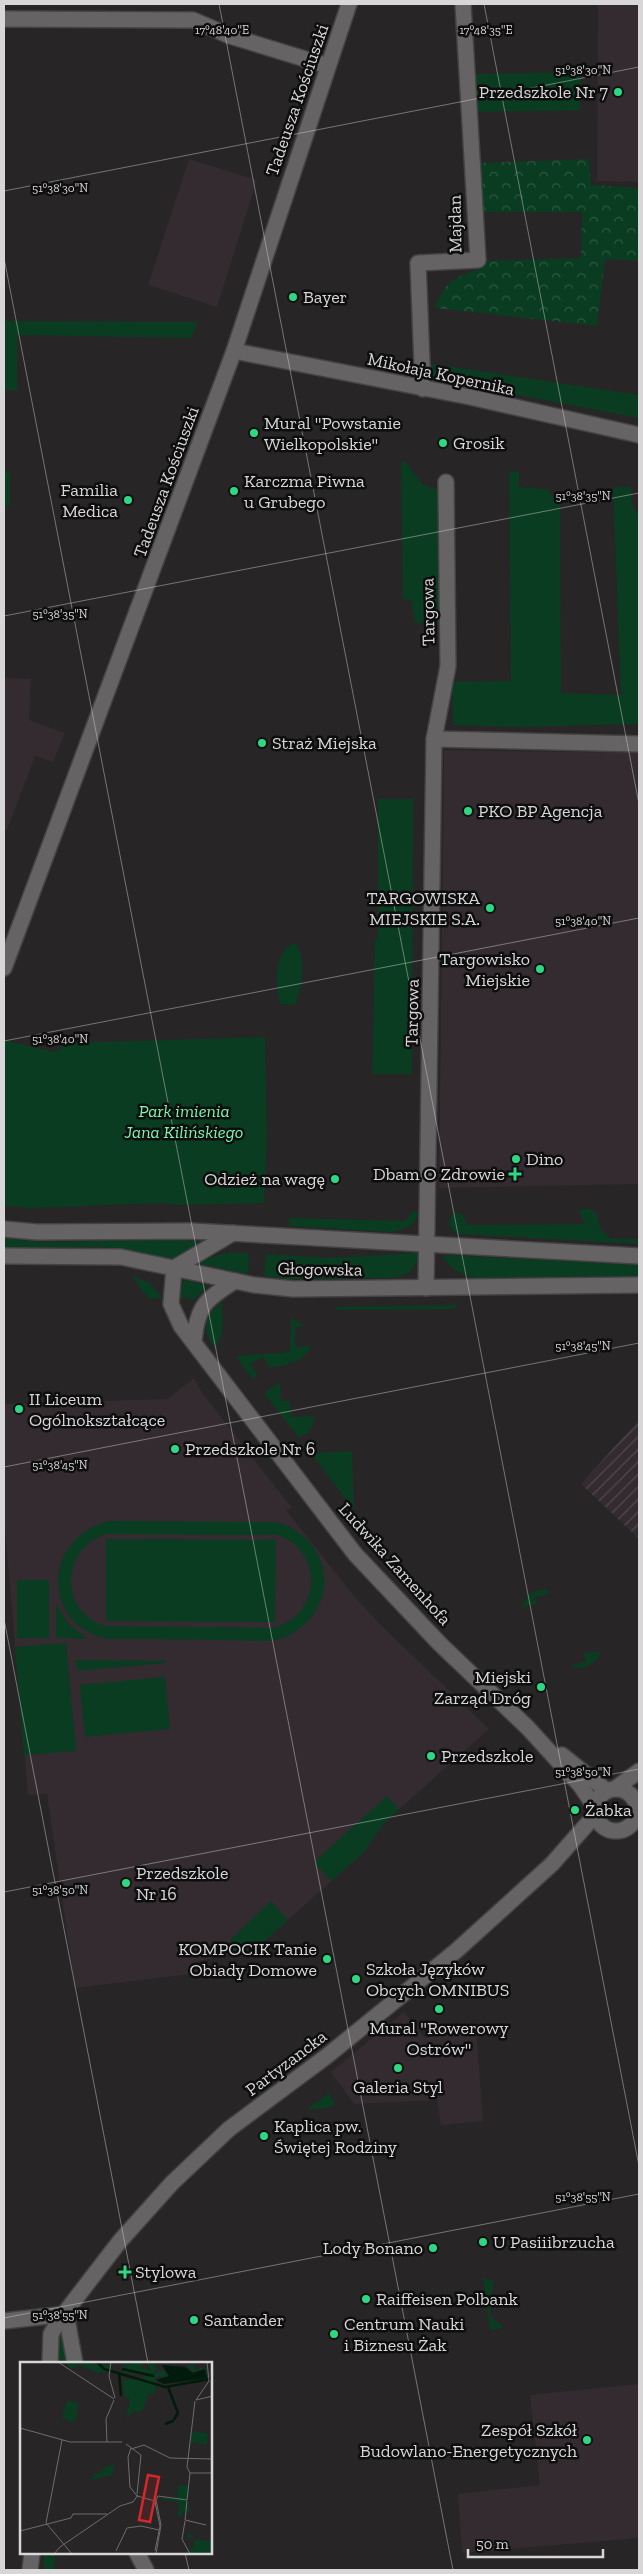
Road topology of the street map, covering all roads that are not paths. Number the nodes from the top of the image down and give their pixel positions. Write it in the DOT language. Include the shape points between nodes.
graph roads {
  1 [pos="349,4"];
  2 [pos="464,4"];
  3 [pos="4,19"];
  4 [pos="328,66"];
  5 [pos="234,351"];
  6 [pos="423,389"];
  7 [pos="639,435"];
  8 [pos="446,482"];
  9 [pos="434,739"];
  10 [pos="639,744"];
  11 [pos="4,968"];
  12 [pos="4,1229"];
  13 [pos="233,1233"];
  14 [pos="427,1243"];
  15 [pos="4,1256"];
  16 [pos="639,1256"];
  17 [pos="27,1257"];
  18 [pos="4,1263"];
  19 [pos="174,1268"];
  20 [pos="235,1281"];
  21 [pos="639,1285"];
  22 [pos="426,1288"];
  23 [pos="194,1341"];
  24 [pos="528,1728"];
  25 [pos="639,1771"];
  26 [pos="612,1790"];
  27 [pos="638,1809"];
  28 [pos="595,1811"];
  29 [pos="609,1830"];
  30 [pos="552,1864"];
  31 [pos="66,2314"];
  32 [pos="4,2321"];
  33 [pos="50,2362"];
  34 [pos="75,2362"];
  35 [pos="32,2554"];
  36 [pos="138,2554"];
  37 [pos="30,2570"];
  38 [pos="146,2570"];
  1 -- 4 [label="street, Tadeusza Kościuszki"];
  2 -- 6 [label="street, Majdan" via="478,260 418,263"];
  3 -- 4 [label="street" via="193,20 230,36"];
  4 -- 5 [label="street, Tadeusza Kościuszki"];
  5 -- 6 [label="street, Mikołaja Kopernika"];
  5 -- 11 [label="street, Tadeusza Kościuszki"];
  6 -- 7 [label="street, Mikołaja Kopernika"];
  8 -- 9 [label="street, Targowa" via="448,666"];
  9 -- 10 [label="street"];
  9 -- 14 [label="street, Targowa"];
  12 -- 13 [label="street, Głogowska"];
  13 -- 14 [label="street, Głogowska"];
  13 -- 19 [label="street"];
  14 -- 16 [label="street, Głogowska"];
  14 -- 22 [label="street, Targowa"];
  15 -- 17 [label="street, Głogowska"];
  17 -- 18 [label="street"];
  17 -- 19 [label="street, Głogowska" via="104,1255"];
  19 -- 20 [label="street, Głogowska"];
  19 -- 23 [label="street, Ludwika Zamenhofa" via="171,1304 180,1326"];
  20 -- 22 [label="street, Głogowska" via="293,1289"];
  20 -- 23 [label="street" via="206,1301 195,1322"];
  21 -- 22 [label="street, Głogowska"];
  23 -- 24 [label="street, Ludwika Zamenhofa" via="355,1554 440,1644"];
  24 -- 26 [label="street, Ludwika Zamenhofa"];
  24 -- 28 [label="street, Ludwika Zamenhofa" via="580,1785"];
  25 -- 26 [label="street"];
  26 -- 27 [label="street" via="629,1792"];
  26 -- 28 [label="street" via="602,1795"];
  27 -- 29 [label="street" via="629,1827"];
  28 -- 29 [label="street"];
  28 -- 30 [label="street, Partyzancka"];
  29 -- 30 [label="street, Partyzancka" via="592,1836"];
  30 -- 31 [label="street, Partyzancka" via="456,1951 208,2147 120,2241"];
  31 -- 32 [label="street"];
  31 -- 33 [label="street, Partyzancka" via="51,2334"];
  31 -- 34 [label="street"];
  35 -- 37 [label="street"];
  36 -- 38 [label="street"];
}
